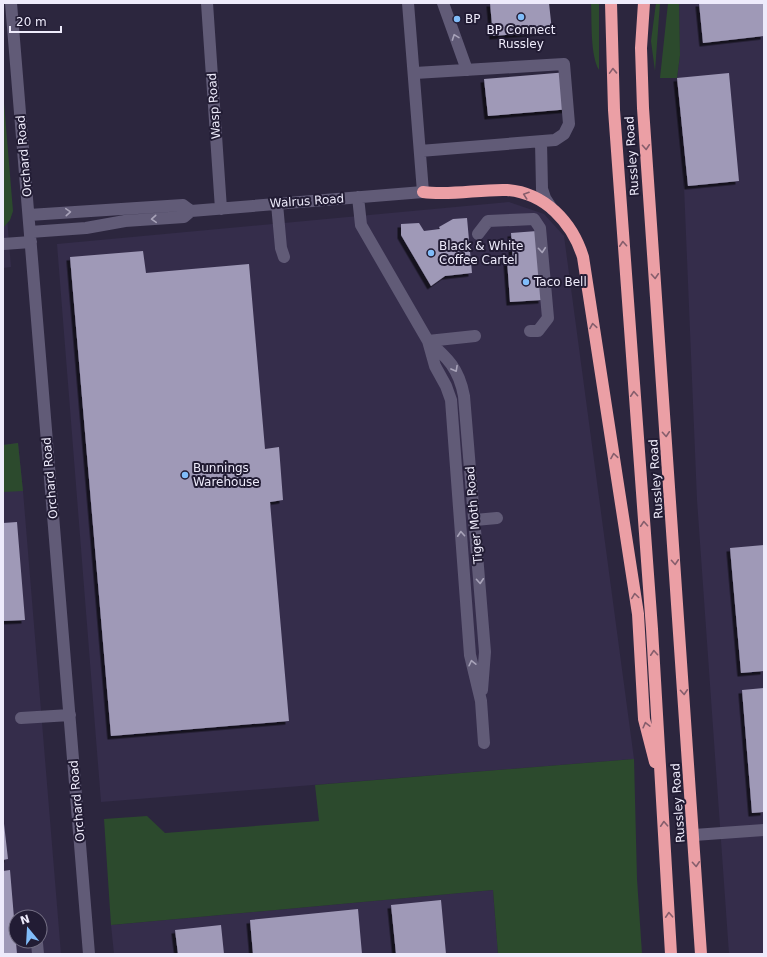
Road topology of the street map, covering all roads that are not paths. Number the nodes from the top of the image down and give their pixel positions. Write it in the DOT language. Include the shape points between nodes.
graph roads {
  1 [pos="11,3"];
  2 [pos="207,3"];
  3 [pos="408,3"];
  4 [pos="443,3"];
  5 [pos="611,3"];
  6 [pos="644,3"];
  7 [pos="467,70"];
  8 [pos="415,73"];
  9 [pos="541,142"];
  10 [pos="420,151"];
  11 [pos="424,192"];
  12 [pos="358,197"];
  13 [pos="277,204"];
  14 [pos="552,208"];
  15 [pos="221,209"];
  16 [pos="191,211"];
  17 [pos="29,215"];
  18 [pos="478,234"];
  19 [pos="31,237"];
  20 [pos="3,244"];
  21 [pos="284,257"];
  22 [pos="530,331"];
  23 [pos="475,336"];
  24 [pos="428,341"];
  25 [pos="497,518"];
  26 [pos="476,520"];
  27 [pos="481,701"];
  28 [pos="70,715"];
  29 [pos="21,718"];
  30 [pos="484,743"];
  31 [pos="662,790"];
  32 [pos="764,830"];
  33 [pos="694,835"];
  34 [pos="89,954"];
  35 [pos="671,954"];
  36 [pos="702,954"];
  1 -- 17 [label="street, Orchard Road"];
  2 -- 15 [label="street, Wasp Road"];
  3 -- 8 [label="street"];
  7 -- 4 [label="street, one-way"];
  31 -- 5 [label="highway, Russley Road, one-way" via="614,110"];
  6 -- 33 [label="highway, Russley Road, one-way" via="641,48 643,108"];
  7 -- 8 [label="street"];
  7 -- 9 [label="street" via="564,64 569,124 564,134 555,140"];
  8 -- 10 [label="street"];
  9 -- 10 [label="street"];
  9 -- 14 [label="street" via="542,189"];
  10 -- 11 [label="street"];
  11 -- 12 [label="street, Walrus Road"];
  14 -- 11 [label="highway, one-way" via="533,197 516,192"];
  12 -- 13 [label="street, Walrus Road"];
  12 -- 24 [label="street, Tiger Moth Road" via="361,225"];
  13 -- 15 [label="street, Walrus Road"];
  13 -- 21 [label="street"];
  31 -- 14 [label="highway, one-way" via="644,719 638,614 583,257 569,226"];
  15 -- 16 [label="street, Walrus Road"];
  17 -- 16 [label="street, Walrus Road, one-way" via="183,205"];
  16 -- 19 [label="street, Walrus Road, one-way" via="184,217 125,221"];
  17 -- 19 [label="street, Orchard Road"];
  18 -- 22 [label="street, one-way" via="488,221 534,219 540,228 548,318 538,331"];
  19 -- 20 [label="street, Walrus Road"];
  19 -- 28 [label="street, Orchard Road"];
  23 -- 24 [label="street"];
  24 -- 26 [label="street, Tiger Moth Road, one-way" via="449,359 462,385"];
  27 -- 24 [label="street, Tiger Moth Road, one-way" via="470,655 451,400 435,366"];
  25 -- 26 [label="street"];
  26 -- 27 [label="street, Tiger Moth Road, one-way" via="485,652"];
  27 -- 30 [label="street, Tiger Moth Road"];
  28 -- 29 [label="street"];
  28 -- 34 [label="street, Orchard Road"];
  35 -- 31 [label="highway, Russley Road, one-way"];
  32 -- 33 [label="street"];
  33 -- 36 [label="highway, Russley Road, one-way"];
}
